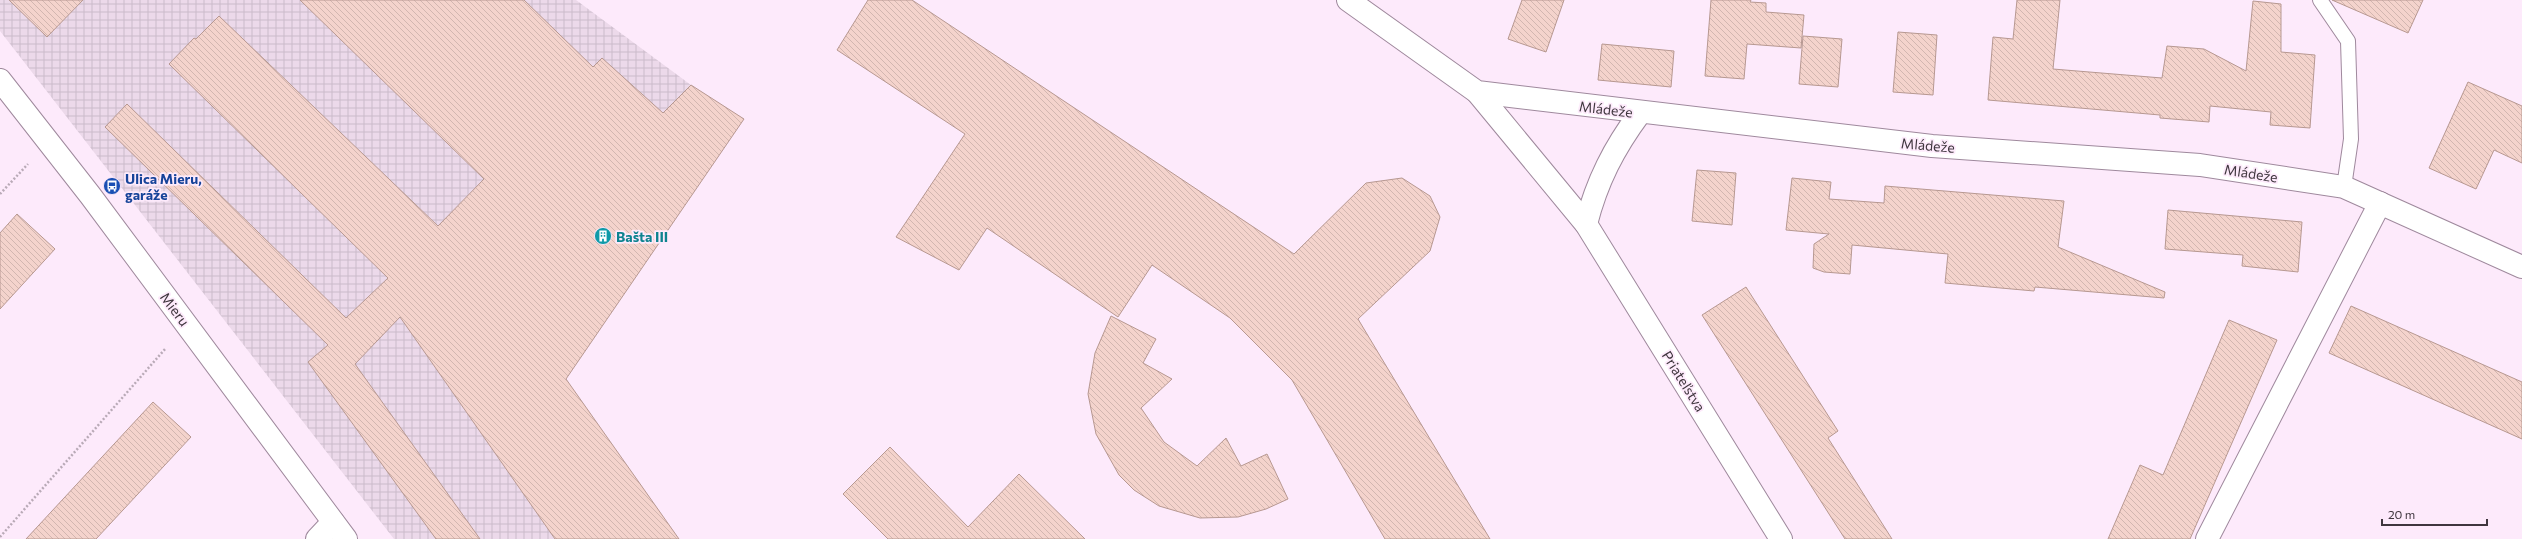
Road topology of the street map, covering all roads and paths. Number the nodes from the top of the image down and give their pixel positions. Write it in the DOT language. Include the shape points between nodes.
graph roads {
  1 [pos="1348,0"];
  2 [pos="2320,0"];
  3 [pos="0,80"];
  4 [pos="1477,92"];
  5 [pos="1640,113"];
  6 [pos="48,141"];
  7 [pos="2344,187"];
  8 [pos="0,194"];
  9 [pos="2380,203"];
  10 [pos="1586,224"];
  11 [pos="2522,267"];
  12 [pos="187,325"];
  13 [pos="333,522"];
  14 [pos="0,537"];
  15 [pos="317,539"];
  16 [pos="346,539"];
  17 [pos="1781,539"];
  18 [pos="2207,539"];
  1 -- 4 [label="street, Mládeže"];
  2 -- 7 [label="lane" via="2348,41 2351,139"];
  3 -- 6 [label="street, Mieru"];
  4 -- 5 [label="street, Mládeže"];
  4 -- 10 [label="street, Priateľstva"];
  5 -- 7 [label="street, Mládeže" via="1932,146 2200,165"];
  5 -- 10 [label="street" via="1621,138 1606,165 1594,193"];
  6 -- 8 [label="path"];
  6 -- 12 [label="street, Mieru"];
  7 -- 9 [label="street, Mládeže"];
  9 -- 11 [label="street, Mládeže"];
  9 -- 18 [label="street"];
  10 -- 17 [label="street, Priateľstva"];
  12 -- 13 [label="street, Mieru"];
  12 -- 14 [label="path"];
  13 -- 15 [label="street"];
  13 -- 16 [label="street, Mieru"];
}
